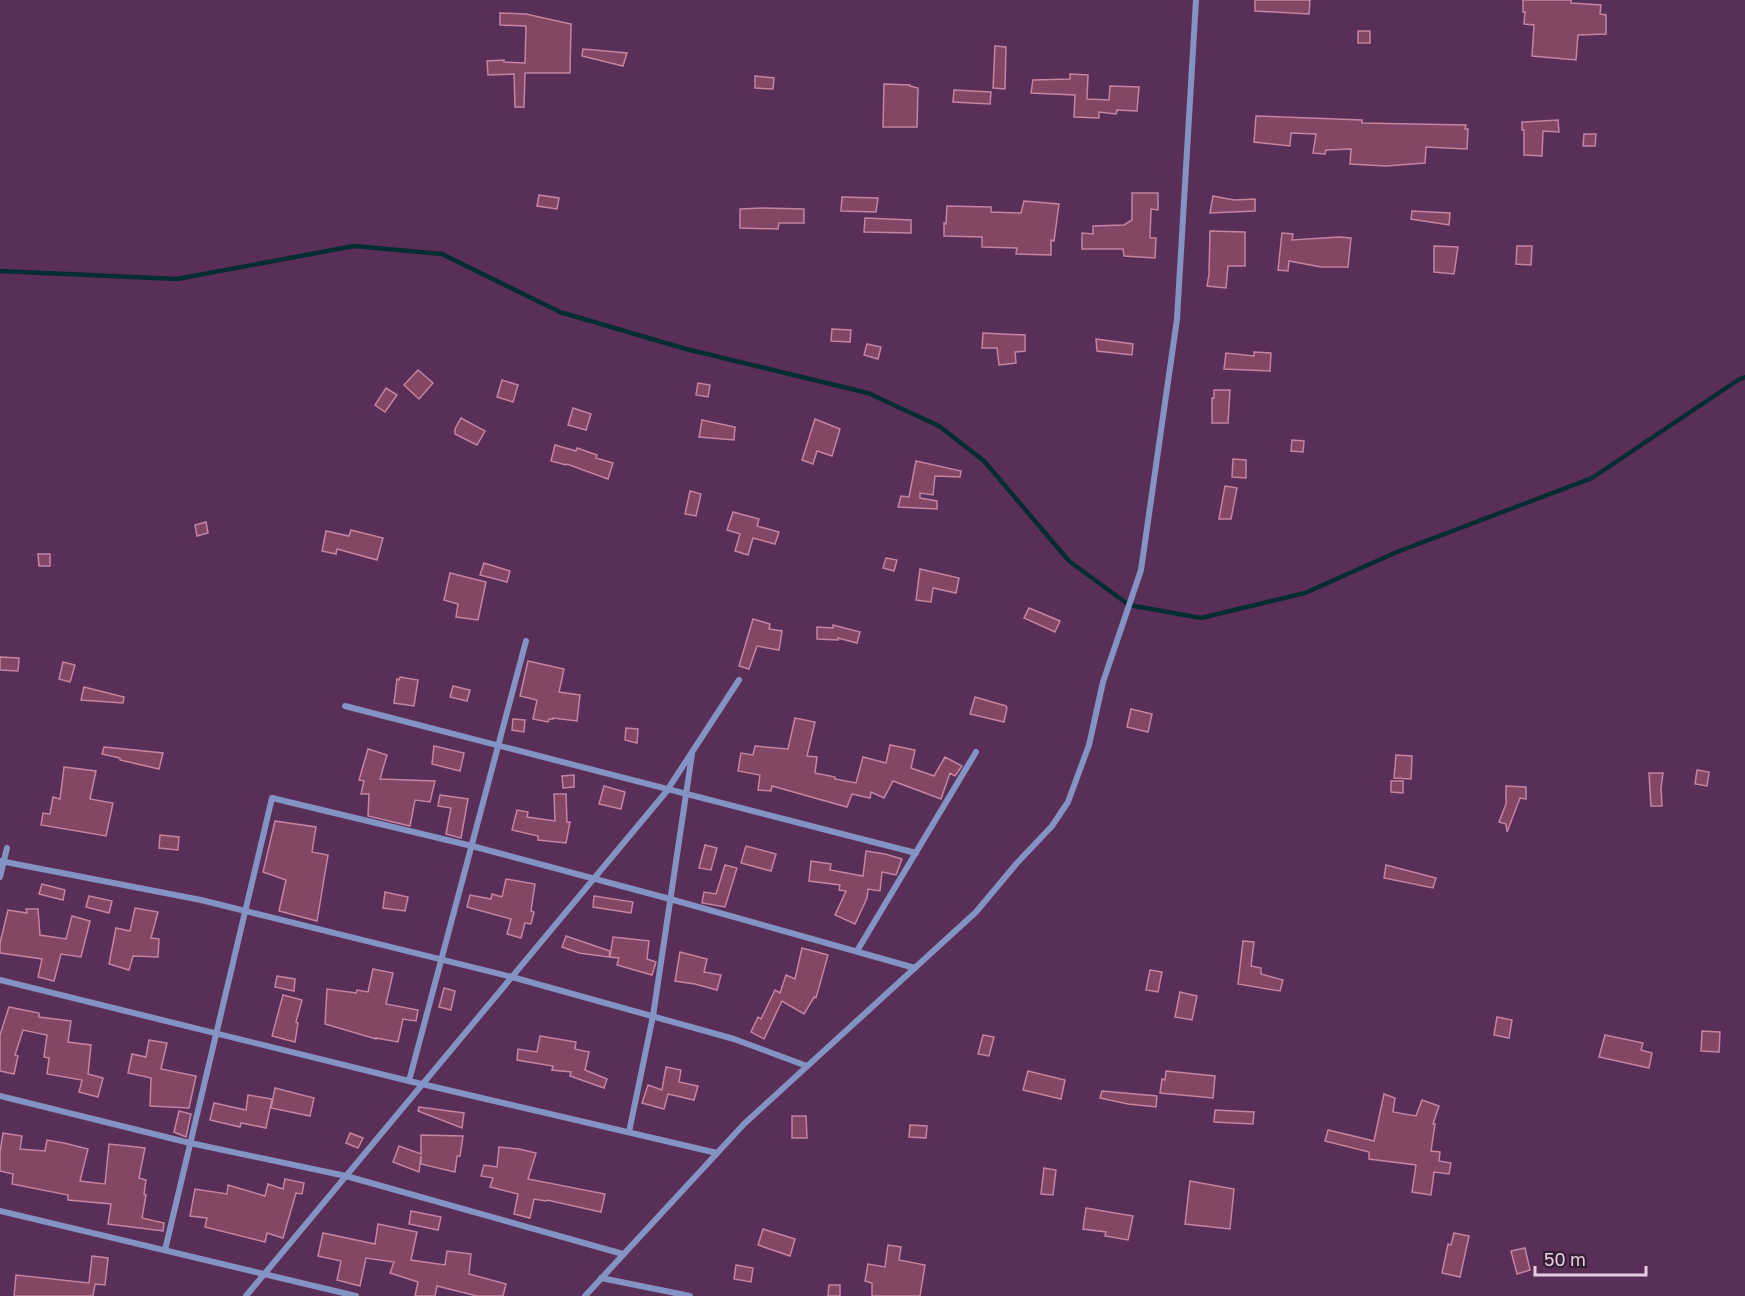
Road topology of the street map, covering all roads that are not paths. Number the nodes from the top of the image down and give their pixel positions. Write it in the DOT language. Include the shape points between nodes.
graph roads {
  1 [pos="1196,0"];
  2 [pos="526,640"];
  3 [pos="739,680"];
  4 [pos="345,706"];
  5 [pos="498,745"];
  6 [pos="692,752"];
  7 [pos="976,752"];
  8 [pos="668,788"];
  9 [pos="686,793"];
  10 [pos="472,846"];
  11 [pos="7,848"];
  12 [pos="916,853"];
  13 [pos="2,861"];
  14 [pos="0,877"];
  15 [pos="594,878"];
  16 [pos="670,899"];
  17 [pos="245,911"];
  18 [pos="857,951"];
  19 [pos="442,960"];
  20 [pos="915,968"];
  21 [pos="512,977"];
  22 [pos="0,980"];
  23 [pos="653,1016"];
  24 [pos="216,1033"];
  25 [pos="807,1066"];
  26 [pos="410,1081"];
  27 [pos="423,1084"];
  28 [pos="0,1096"];
  29 [pos="629,1132"];
  30 [pos="190,1143"];
  31 [pos="717,1153"];
  32 [pos="346,1176"];
  33 [pos="0,1211"];
  34 [pos="165,1250"];
  35 [pos="623,1254"];
  36 [pos="265,1273"];
  37 [pos="601,1278"];
  38 [pos="246,1296"];
  39 [pos="356,1296"];
  40 [pos="585,1296"];
  41 [pos="690,1296"];
  1 -- 20 [label="street" via="1177,319 1141,570 1068,802 1052,826 976,912"];
  2 -- 5 [label="street"];
  3 -- 6 [label="street"];
  4 -- 5 [label="street"];
  5 -- 8 [label="street"];
  5 -- 10 [label="street"];
  6 -- 8 [label="street"];
  6 -- 9 [label="street"];
  7 -- 12 [label="street"];
  8 -- 9 [label="street"];
  8 -- 15 [label="street"];
  9 -- 12 [label="street"];
  9 -- 16 [label="street"];
  10 -- 15 [label="street"];
  10 -- 17 [label="street" via="272,798"];
  10 -- 19 [label="street"];
  11 -- 13 [label="street"];
  12 -- 18 [label="street"];
  13 -- 14 [label="street"];
  13 -- 17 [label="street"];
  15 -- 16 [label="street"];
  15 -- 21 [label="street"];
  16 -- 18 [label="street"];
  16 -- 23 [label="street"];
  17 -- 19 [label="street"];
  17 -- 24 [label="street"];
  18 -- 20 [label="street"];
  19 -- 21 [label="street"];
  19 -- 26 [label="street"];
  20 -- 25 [label="street"];
  21 -- 23 [label="street"];
  21 -- 27 [label="street"];
  22 -- 24 [label="street"];
  23 -- 25 [label="street" via="734,1039"];
  23 -- 29 [label="street"];
  24 -- 26 [label="street"];
  24 -- 30 [label="street"];
  25 -- 31 [label="street"];
  26 -- 27 [label="street"];
  27 -- 29 [label="street"];
  27 -- 32 [label="street"];
  28 -- 30 [label="street"];
  29 -- 31 [label="street"];
  30 -- 32 [label="street"];
  30 -- 34 [label="street"];
  31 -- 35 [label="street"];
  32 -- 35 [label="street"];
  32 -- 36 [label="street"];
  33 -- 34 [label="street"];
  34 -- 36 [label="street"];
  35 -- 37 [label="street"];
  36 -- 38 [label="street"];
  36 -- 39 [label="street"];
  37 -- 40 [label="street"];
  37 -- 41 [label="street"];
}
